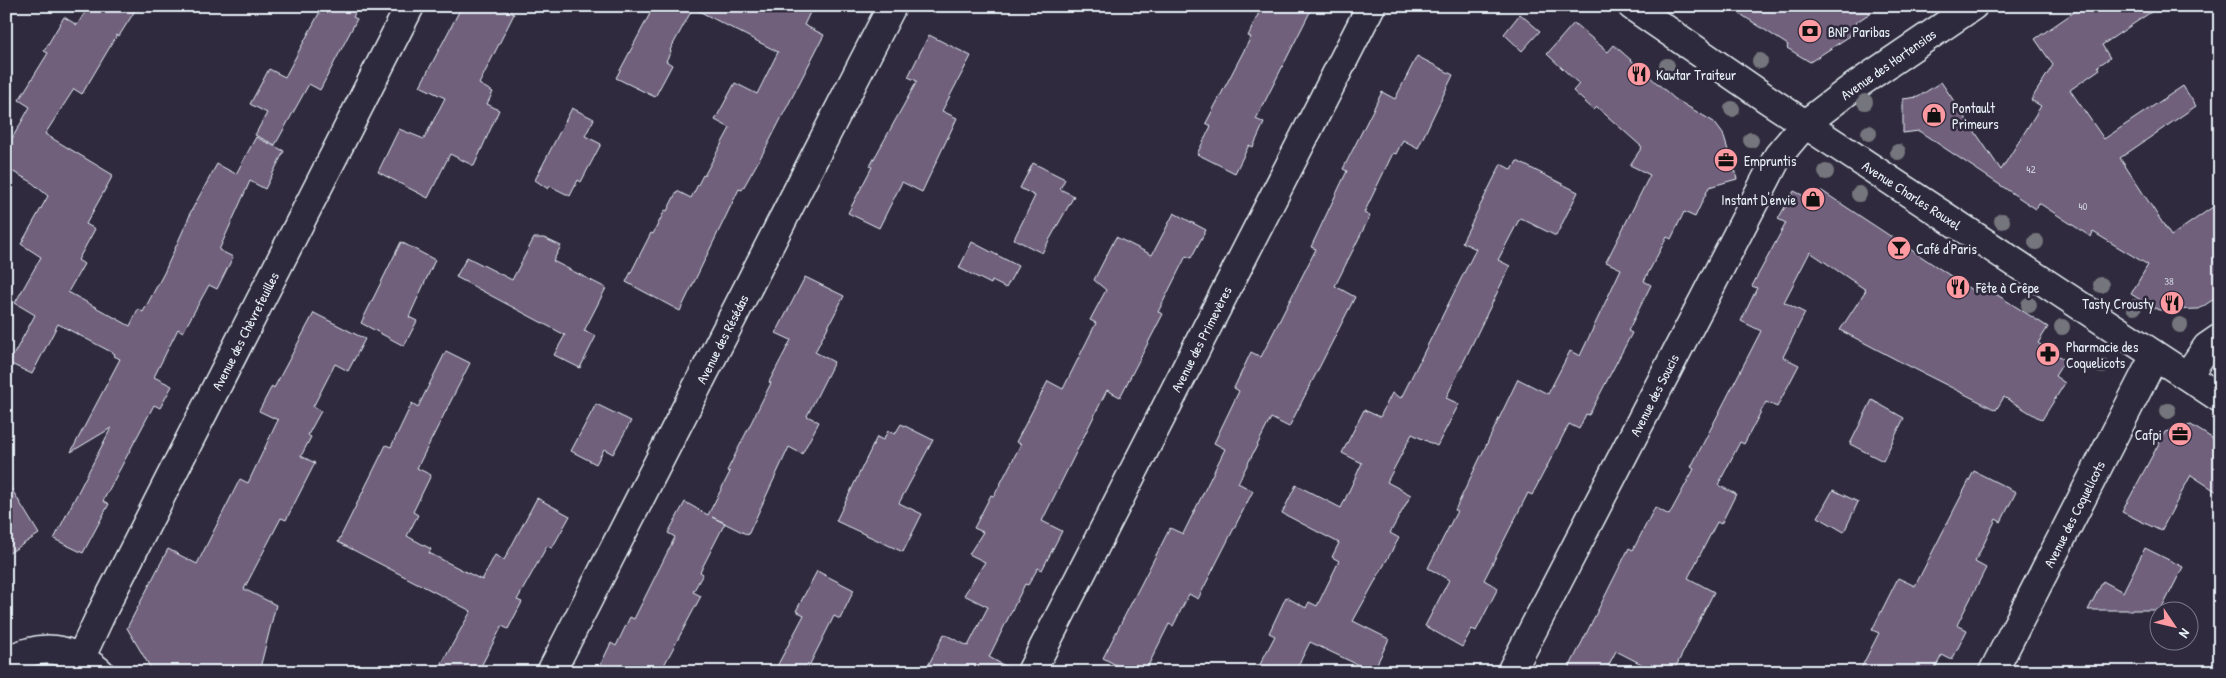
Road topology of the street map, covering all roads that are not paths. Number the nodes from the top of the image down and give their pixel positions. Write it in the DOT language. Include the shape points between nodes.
graph roads {
  1 [pos="410,6"];
  2 [pos="892,6"];
  3 [pos="1371,6"];
  4 [pos="1632,6"];
  5 [pos="1973,6"];
  6 [pos="1805,124"];
  7 [pos="2220,338"];
  8 [pos="2157,356"];
  9 [pos="2187,376"];
  10 [pos="2220,398"];
  11 [pos="6,661"];
  12 [pos="91,664"];
  13 [pos="551,672"];
  14 [pos="1031,672"];
  15 [pos="1511,672"];
  16 [pos="1993,672"];
  1 -- 12 [label="street, Avenue des Chèvrefeuilles" via="102,612"];
  2 -- 13 [label="street, Avenue des Résédas"];
  3 -- 14 [label="street, Avenue des Primevères"];
  4 -- 6 [label="street, Avenue Charles Rouxel"];
  5 -- 6 [label="street, Avenue des Hortensias"];
  6 -- 8 [label="street, Avenue Charles Rouxel"];
  6 -- 15 [label="street, Avenue des Soucis" via="1778,156"];
  7 -- 9 [label="street" via="2207,347"];
  8 -- 9 [label="street, Avenue Charles Rouxel"];
  8 -- 16 [label="street, Avenue des Coquelicots"];
  9 -- 10 [label="street, Avenue Charles Rouxel"];
  11 -- 12 [label="street" via="43,649 62,651"];
}
